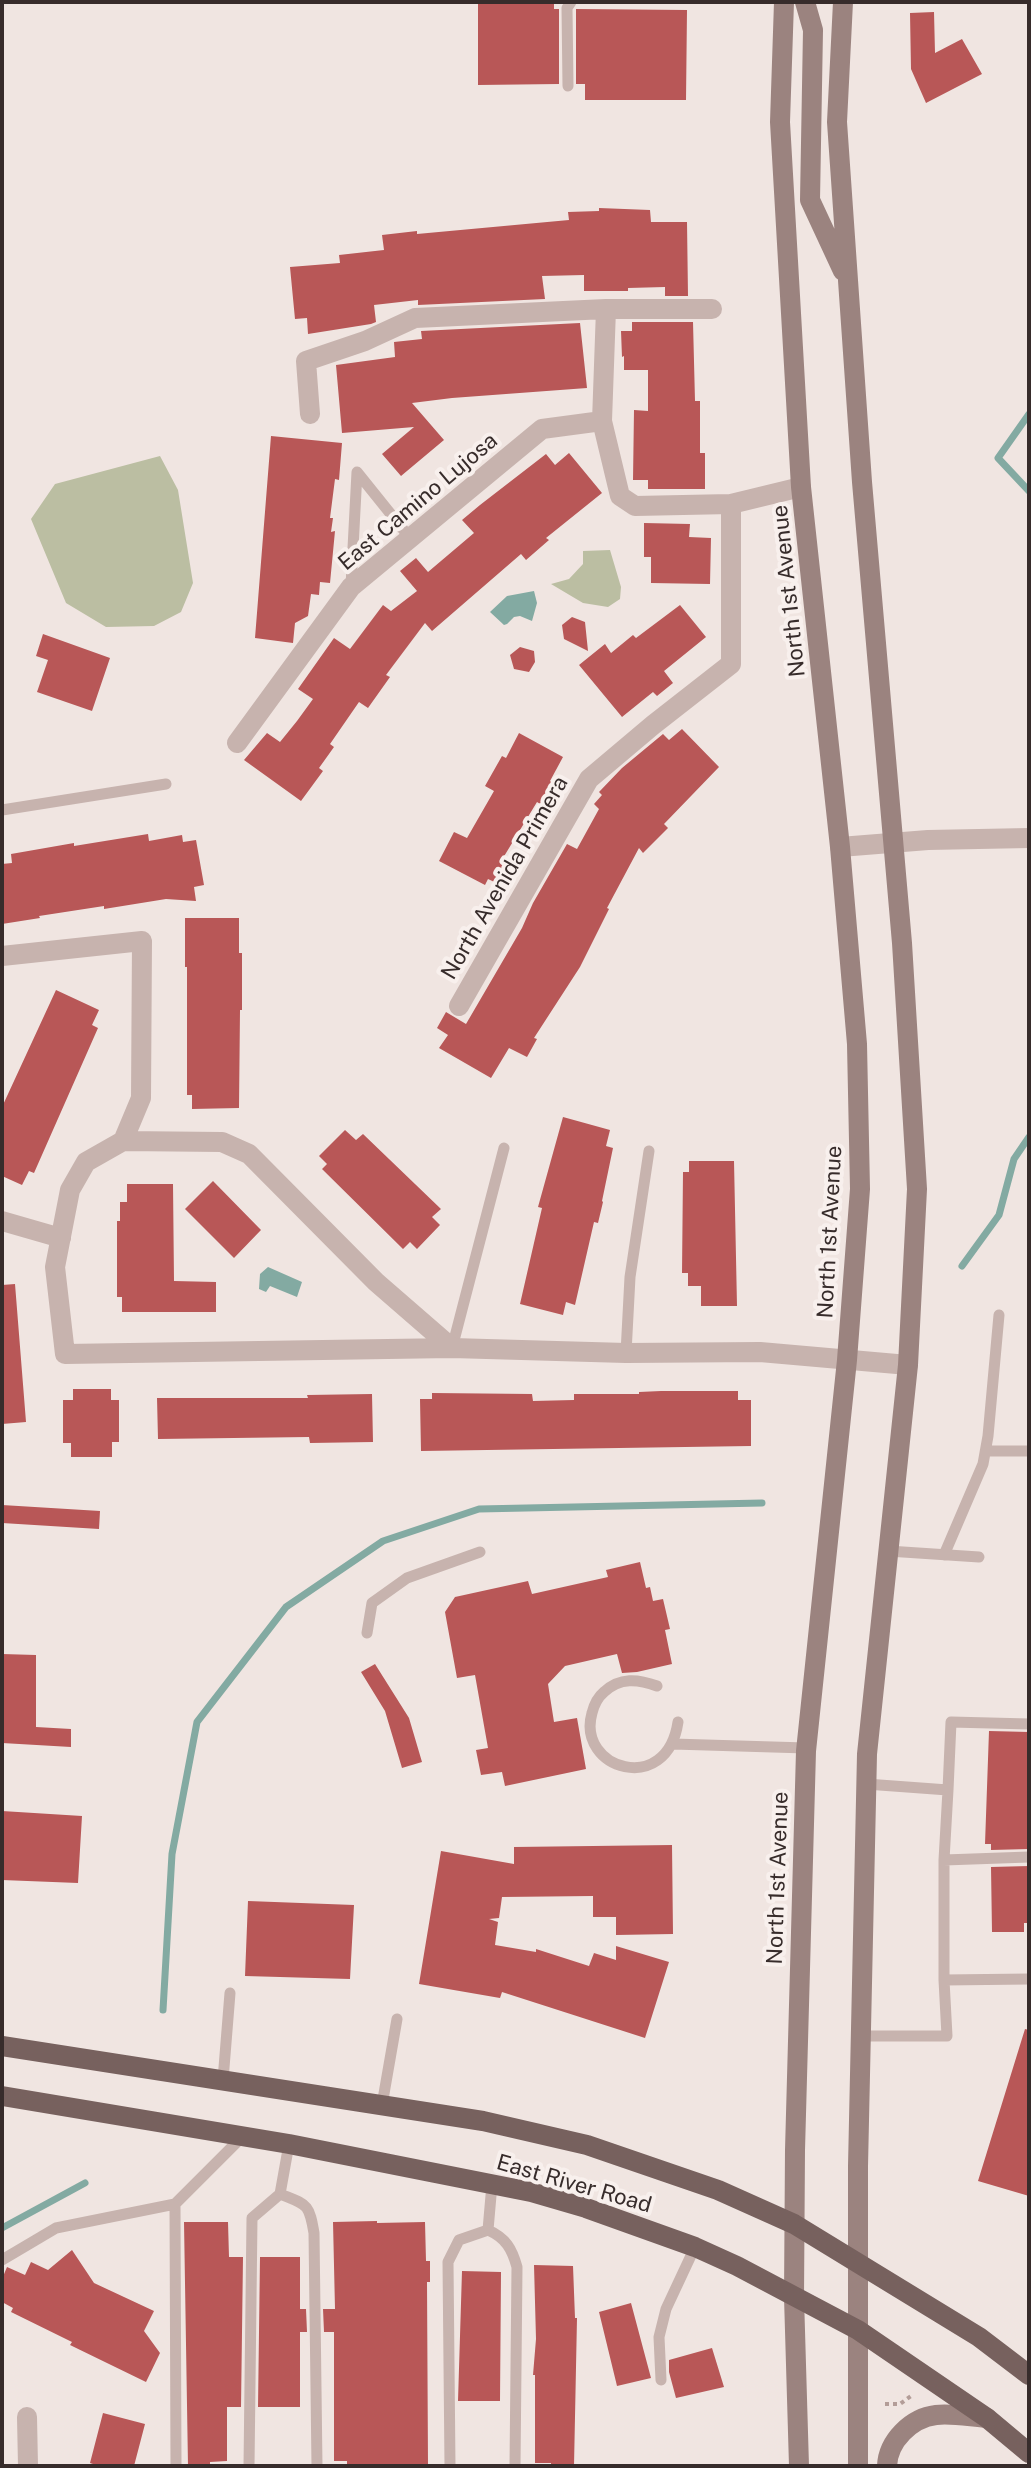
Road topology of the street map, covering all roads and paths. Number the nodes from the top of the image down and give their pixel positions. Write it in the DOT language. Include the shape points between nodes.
graph roads {
  1 [pos="571,2"];
  2 [pos="784,2"];
  3 [pos="805,2"];
  4 [pos="843,2"];
  5 [pos="568,86"];
  6 [pos="848,282"];
  7 [pos="606,309"];
  8 [pos="712,309"];
  9 [pos="310,414"];
  10 [pos="602,421"];
  11 [pos="801,487"];
  12 [pos="731,504"];
  13 [pos="410,538"];
  14 [pos="351,587"];
  15 [pos="237,743"];
  16 [pos="166,784"];
  17 [pos="2,810"];
  18 [pos="1029,838"];
  19 [pos="894,843"];
  20 [pos="840,847"];
  21 [pos="2,956"];
  22 [pos="459,1006"];
  23 [pos="123,1141"];
  24 [pos="504,1148"];
  25 [pos="649,1151"];
  26 [pos="2,1221"];
  27 [pos="61,1238"];
  28 [pos="999,1315"];
  29 [pos="452,1348"];
  30 [pos="626,1353"];
  31 [pos="847,1360"];
  32 [pos="908,1365"];
  33 [pos="986,1451"];
  34 [pos="1029,1451"];
  35 [pos="888,1551"];
  36 [pos="480,1552"];
  37 [pos="944,1555"];
  38 [pos="979,1557"];
  39 [pos="367,1633"];
  40 [pos="657,1686"];
  41 [pos="678,1722"];
  42 [pos="1029,1724"];
  43 [pos="673,1744"];
  44 [pos="806,1748"];
  45 [pos="866,1784"];
  46 [pos="948,1790"];
  47 [pos="1029,1857"];
  48 [pos="944,1860"];
  49 [pos="1029,1979"];
  50 [pos="944,1980"];
  51 [pos="230,1993"];
  52 [pos="397,2019"];
  53 [pos="861,2036"];
  54 [pos="2,2046"];
  55 [pos="223,2080"];
  56 [pos="2,2096"];
  57 [pos="382,2105"];
  58 [pos="243,2136"];
  59 [pos="289,2144"];
  60 [pos="492,2184"];
  61 [pos="280,2194"];
  62 [pos="175,2204"];
  63 [pos="794,2224"];
  64 [pos="488,2230"];
  65 [pos="695,2247"];
  66 [pos="2,2260"];
  67 [pos="857,2262"];
  68 [pos="794,2297"];
  69 [pos="858,2330"];
  70 [pos="1029,2375"];
  71 [pos="661,2380"];
  72 [pos="911,2396"];
  73 [pos="885,2404"];
  74 [pos="27,2417"];
  75 [pos="987,2418"];
  76 [pos="1029,2453"];
  77 [pos="28,2466"];
  78 [pos="176,2466"];
  79 [pos="249,2466"];
  80 [pos="317,2466"];
  81 [pos="450,2466"];
  82 [pos="515,2466"];
  83 [pos="799,2466"];
  84 [pos="858,2466"];
  85 [pos="887,2466"];
  1 -- 5 [label="lane"];
  2 -- 11 [label="main road, North 1st Avenue" via="780,122"];
  3 -- 6 [label="main road" via="813,30 810,200"];
  4 -- 6 [label="main road" via="837,122"];
  6 -- 19 [label="main road"];
  7 -- 8 [label="street"];
  7 -- 9 [label="street" via="415,318 306,361"];
  7 -- 10 [label="street"];
  10 -- 12 [label="street" via="620,496 635,506"];
  10 -- 13 [label="street, East Camino Lujosa" via="542,429"];
  11 -- 12 [label="street"];
  11 -- 20 [label="main road, North 1st Avenue"];
  12 -- 22 [label="street, North Avenida Primera" via="731,664 589,779"];
  13 -- 14 [label="street, East Camino Lujosa"];
  13 -- 14 [label="lane" via="357,472"];
  14 -- 15 [label="street, East Camino Lujosa"];
  16 -- 17 [label="lane"];
  18 -- 19 [label="street"];
  19 -- 20 [label="street"];
  19 -- 32 [label="main road" via="917,1189"];
  20 -- 31 [label="main road, North 1st Avenue" via="857,1044 860,1189"];
  21 -- 23 [label="street" via="142,941 141,1098"];
  23 -- 27 [label="street" via="86,1162 70,1190"];
  23 -- 29 [label="street" via="222,1142 249,1154 376,1282"];
  24 -- 29 [label="lane"];
  25 -- 30 [label="lane" via="630,1277"];
  26 -- 27 [label="street"];
  27 -- 29 [label="street" via="55,1267 65,1354"];
  28 -- 33 [label="lane"];
  29 -- 30 [label="street"];
  30 -- 31 [label="street" via="760,1352"];
  31 -- 32 [label="street"];
  31 -- 44 [label="main road, North 1st Avenue"];
  32 -- 35 [label="main road"];
  33 -- 34 [label="lane"];
  33 -- 37 [label="lane"];
  35 -- 37 [label="lane"];
  35 -- 45 [label="main road"];
  36 -- 39 [label="lane" via="407,1578 372,1603"];
  37 -- 38 [label="lane"];
  40 -- 43 [label="lane" via="629,1680 603,1692 594,1704 590,1733 605,1757 632,1768 660,1759"];
  41 -- 43 [label="lane"];
  42 -- 46 [label="lane" via="951,1722"];
  43 -- 44 [label="lane"];
  44 -- 63 [label="main road, North 1st Avenue"];
  45 -- 46 [label="lane"];
  45 -- 53 [label="main road"];
  46 -- 48 [label="lane"];
  47 -- 48 [label="lane"];
  48 -- 50 [label="lane"];
  49 -- 50 [label="lane"];
  50 -- 53 [label="lane" via="947,2036"];
  51 -- 55 [label="lane"];
  52 -- 57 [label="lane"];
  53 -- 67 [label="main road"];
  54 -- 55 [label="main road, East River Road"];
  55 -- 57 [label="main road, East River Road"];
  56 -- 58 [label="main road, East River Road"];
  57 -- 63 [label="main road, East River Road" via="587,2145 718,2190"];
  58 -- 59 [label="main road, East River Road"];
  58 -- 62 [label="lane"];
  59 -- 60 [label="main road, East River Road"];
  59 -- 61 [label="lane"];
  60 -- 64 [label="lane"];
  60 -- 65 [label="main road, East River Road" via="586,2208"];
  61 -- 79 [label="lane" via="252,2218"];
  61 -- 80 [label="lane" via="306,2205 314,2233"];
  62 -- 66 [label="lane" via="56,2228"];
  62 -- 78 [label="lane"];
  63 -- 67 [label="main road, East River Road"];
  63 -- 68 [label="main road, North 1st Avenue"];
  64 -- 81 [label="lane" via="459,2240 448,2262"];
  64 -- 82 [label="lane" via="509,2246 517,2267"];
  65 -- 68 [label="main road, East River Road"];
  65 -- 71 [label="lane" via="666,2309 659,2337"];
  67 -- 69 [label="main road"];
  67 -- 70 [label="main road, East River Road" via="979,2337"];
  68 -- 69 [label="main road, East River Road"];
  68 -- 83 [label="main road, North 1st Avenue"];
  69 -- 75 [label="main road, East River Road"];
  69 -- 84 [label="main road"];
  72 -- 73 [label="path" via="900,2404"];
  74 -- 77 [label="street"];
  75 -- 76 [label="main road, East River Road"];
  75 -- 85 [label="main road" via="935,2415 912,2424 897,2438"];
}
